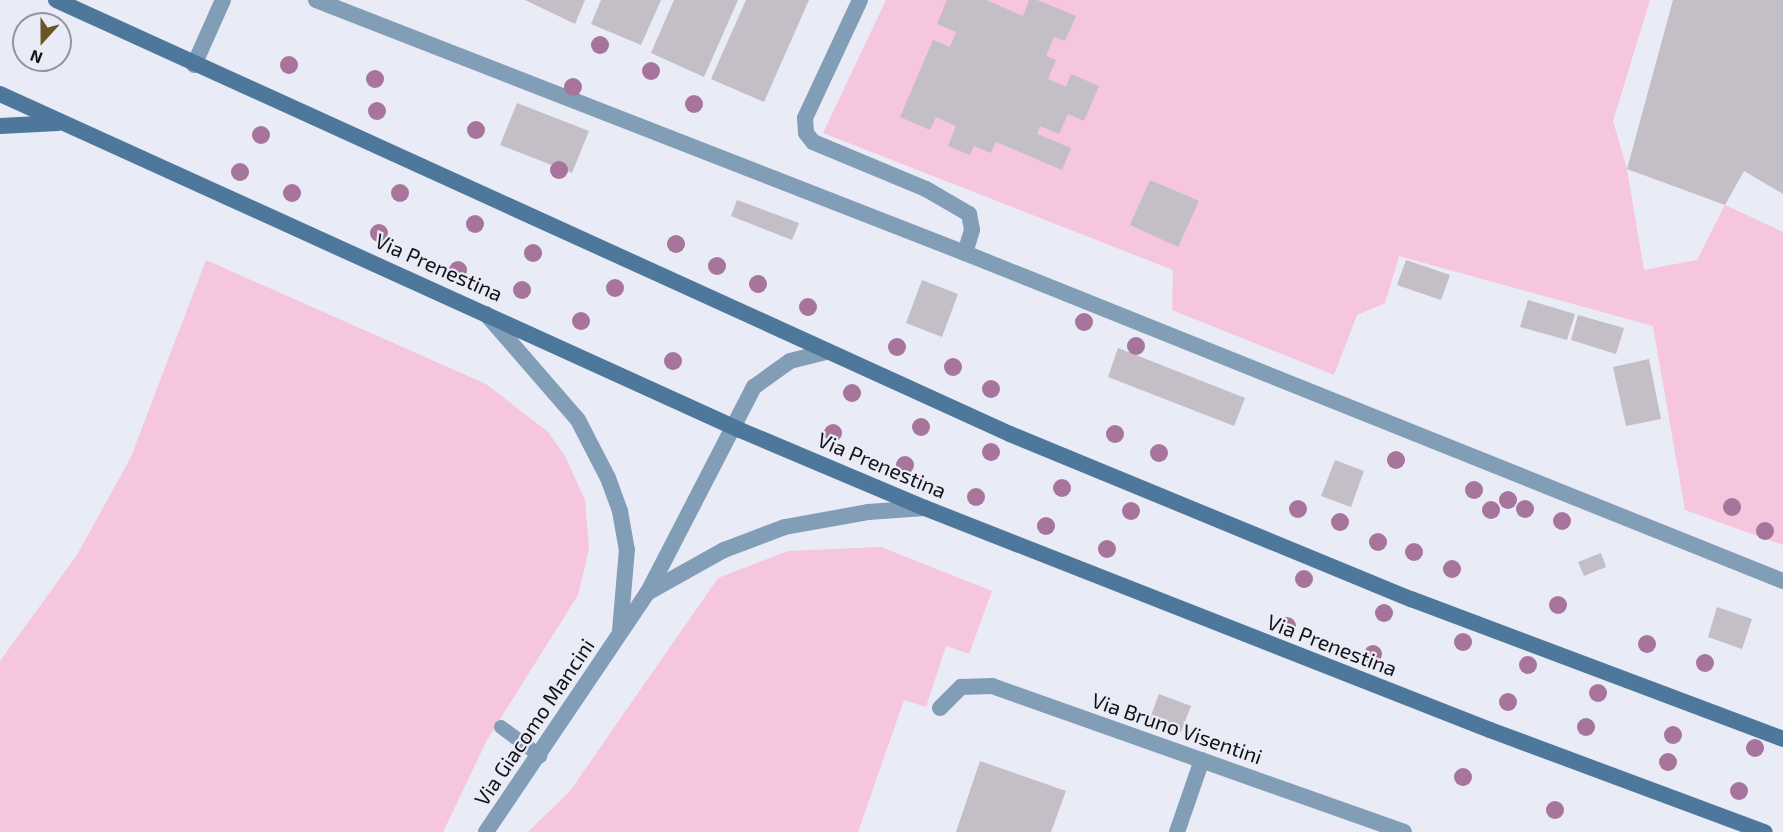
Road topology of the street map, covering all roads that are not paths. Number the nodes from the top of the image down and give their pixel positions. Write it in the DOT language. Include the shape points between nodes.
graph roads {
  1 [pos="56,0"];
  2 [pos="223,0"];
  3 [pos="316,0"];
  4 [pos="860,0"];
  5 [pos="194,65"];
  6 [pos="0,94"];
  7 [pos="62,123"];
  8 [pos="0,126"];
  9 [pos="965,253"];
  10 [pos="484,312"];
  11 [pos="825,352"];
  12 [pos="731,426"];
  13 [pos="924,508"];
  14 [pos="1783,581"];
  15 [pos="647,593"];
  16 [pos="618,636"];
  17 [pos="940,708"];
  18 [pos="501,727"];
  19 [pos="1783,739"];
  20 [pos="540,756"];
  21 [pos="1202,760"];
  22 [pos="486,832"];
  23 [pos="1177,832"];
  24 [pos="1404,832"];
  25 [pos="1765,832"];
  1 -- 5 [label="main road"];
  2 -- 5 [label="street"];
  3 -- 9 [label="street"];
  4 -- 9 [label="street" via="805,118 807,133 813,142 926,189 969,214 972,230"];
  5 -- 11 [label="main road"];
  6 -- 7 [label="main road, Via Prenestina"];
  7 -- 8 [label="main road"];
  7 -- 10 [label="main road, Via Prenestina"];
  9 -- 14 [label="street"];
  10 -- 12 [label="main road, Via Prenestina"];
  10 -- 16 [label="street, Via Giacomo Mancini" via="578,420 616,496 627,563"];
  11 -- 12 [label="street" via="790,361 768,373 754,387"];
  11 -- 19 [label="main road" via="1290,550 1558,657"];
  12 -- 13 [label="main road, Via Prenestina"];
  12 -- 15 [label="street"];
  13 -- 15 [label="street, Via Giacomo Mancini" via="868,512 785,527 724,550"];
  13 -- 25 [label="main road, Via Prenestina" via="1490,730"];
  15 -- 16 [label="street, Via Giacomo Mancini"];
  16 -- 20 [label="street, Via Giacomo Mancini"];
  17 -- 21 [label="street, Via Bruno Visentini" via="961,687 985,685"];
  18 -- 20 [label="lane"];
  20 -- 22 [label="street, Via Giacomo Mancini"];
  21 -- 23 [label="street"];
  21 -- 24 [label="street, Via Bruno Visentini"];
}
